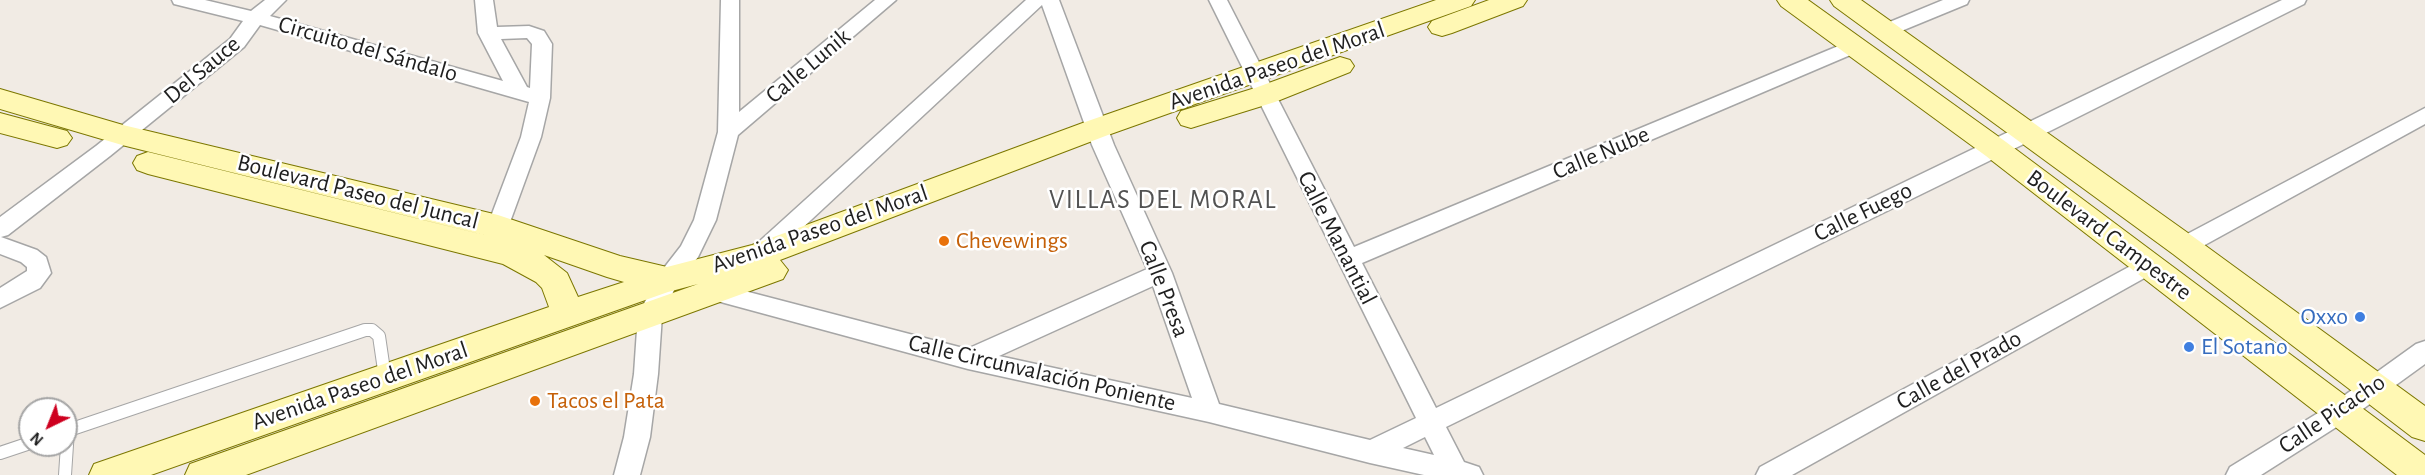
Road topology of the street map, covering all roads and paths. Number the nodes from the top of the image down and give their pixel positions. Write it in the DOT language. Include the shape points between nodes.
graph roads {
  1 [pos="181,0"];
  2 [pos="278,0"];
  3 [pos="484,0"];
  4 [pos="730,0"];
  5 [pos="887,0"];
  6 [pos="1037,0"];
  7 [pos="1050,0"];
  8 [pos="1218,0"];
  9 [pos="1462,0"];
  10 [pos="1514,0"];
  11 [pos="1790,0"];
  12 [pos="1843,0"];
  13 [pos="1960,0"];
  14 [pos="2297,0"];
  15 [pos="255,18"];
  16 [pos="1887,30"];
  17 [pos="488,33"];
  18 [pos="1854,46"];
  19 [pos="1259,85"];
  20 [pos="519,92"];
  21 [pos="540,98"];
  22 [pos="0,99"];
  23 [pos="2425,115"];
  24 [pos="0,123"];
  25 [pos="728,132"];
  26 [pos="2029,133"];
  27 [pos="1101,136"];
  28 [pos="113,143"];
  29 [pos="1996,149"];
  30 [pos="330,197"];
  31 [pos="498,227"];
  32 [pos="0,229"];
  33 [pos="0,244"];
  34 [pos="2184,246"];
  35 [pos="758,256"];
  36 [pos="1348,259"];
  37 [pos="2149,265"];
  38 [pos="1160,273"];
  39 [pos="668,279"];
  40 [pos="714,292"];
  41 [pos="0,299"];
  42 [pos="569,315"];
  43 [pos="650,315"];
  44 [pos="2425,351"];
  45 [pos="968,359"];
  46 [pos="385,377"];
  47 [pos="2374,387"];
  48 [pos="310,404"];
  49 [pos="1209,411"];
  50 [pos="2340,412"];
  51 [pos="1428,422"];
  52 [pos="2425,426"];
  53 [pos="78,427"];
  54 [pos="18,447"];
  55 [pos="1370,452"];
  56 [pos="0,453"];
  57 [pos="66,457"];
  58 [pos="206,474"];
  59 [pos="1461,474"];
  60 [pos="66,475"];
  61 [pos="107,475"];
  62 [pos="150,475"];
  63 [pos="627,475"];
  64 [pos="1769,475"];
  65 [pos="2239,475"];
  66 [pos="2424,475"];
  1 -- 15 [label="street, Circuito del Sándalo"];
  2 -- 15 [label="street, Del Sauce"];
  3 -- 17 [label="street"];
  4 -- 25 [label="street"];
  5 -- 25 [label="street, Calle Lunik"];
  6 -- 35 [label="street"];
  7 -- 27 [label="street, Calle Presa"];
  8 -- 19 [label="street, Calle Manantial"];
  9 -- 19 [label="street, Avenida Paseo del Moral"];
  10 -- 19 [label="street, Avenida Paseo del Moral"];
  11 -- 18 [label="street, Boulevard Campestre"];
  12 -- 16 [label="street, Boulevard Campestre"];
  13 -- 16 [label="street"];
  14 -- 26 [label="street, Calle Fuego"];
  15 -- 20 [label="street, Circuito del Sándalo"];
  15 -- 28 [label="street, Del Sauce" via="237,43"];
  16 -- 26 [label="street, Boulevard Campestre"];
  17 -- 20 [label="street"];
  17 -- 21 [label="street" via="529,32 541,39"];
  18 -- 29 [label="street, Boulevard Campestre"];
  18 -- 36 [label="street, Calle Nube"];
  19 -- 27 [label="street, Avenida Paseo del Moral"];
  19 -- 36 [label="street, Calle Manantial"];
  20 -- 21 [label="street, Circuito del Sándalo"];
  21 -- 31 [label="street"];
  22 -- 28 [label="street, Boulevard Paseo del Juncal"];
  23 -- 34 [label="street"];
  24 -- 28 [label="street, Boulevard Paseo del Juncal"];
  25 -- 39 [label="street" via="705,220 690,250"];
  26 -- 29 [label="street, Calle Fuego"];
  26 -- 34 [label="street, Boulevard Campestre"];
  27 -- 35 [label="street, Avenida Paseo del Moral"];
  27 -- 38 [label="street, Calle Presa"];
  27 -- 40 [label="street, Avenida Paseo del Moral"];
  28 -- 30 [label="street, Boulevard Paseo del Juncal"];
  28 -- 32 [label="street, Del Sauce"];
  29 -- 37 [label="street, Boulevard Campestre"];
  29 -- 51 [label="street, Calle Fuego"];
  30 -- 31 [label="street, Boulevard Paseo del Juncal"];
  30 -- 42 [label="street, Boulevard Paseo del Juncal" via="532,262 556,282"];
  31 -- 39 [label="street, Boulevard Paseo del Juncal" via="618,268"];
  33 -- 41 [label="street" via="29,256 38,263 39,273 32,282"];
  34 -- 47 [label="street, Boulevard Campestre"];
  35 -- 39 [label="street, Avenida Paseo del Moral"];
  36 -- 51 [label="street, Calle Manantial"];
  37 -- 50 [label="street, Boulevard Campestre"];
  37 -- 64 [label="street, Calle del Prado"];
  38 -- 45 [label="street"];
  38 -- 49 [label="street, Calle Presa"];
  39 -- 40 [label="street, Boulevard Paseo del Juncal"];
  39 -- 42 [label="street, Avenida Paseo del Moral"];
  39 -- 43 [label="street"];
  40 -- 43 [label="street, Avenida Paseo del Moral"];
  40 -- 45 [label="street, Calle Circunvalación Poniente"];
  42 -- 46 [label="street, Avenida Paseo del Moral"];
  43 -- 58 [label="street, Avenida Paseo del Moral"];
  43 -- 63 [label="street" via="645,385"];
  44 -- 47 [label="street, Calle Picacho"];
  45 -- 49 [label="street, Calle Circunvalación Poniente"];
  46 -- 48 [label="street, Avenida Paseo del Moral"];
  46 -- 53 [label="lane" via="379,336 365,330"];
  47 -- 50 [label="street, Calle Picacho"];
  47 -- 52 [label="street, Boulevard Campestre"];
  48 -- 61 [label="street, Avenida Paseo del Moral"];
  48 -- 62 [label="street" via="270,428"];
  49 -- 55 [label="street, Calle Circunvalación Poniente"];
  50 -- 65 [label="street, Calle Picacho"];
  50 -- 66 [label="street, Boulevard Campestre"];
  51 -- 55 [label="street"];
  51 -- 59 [label="street, Calle Manantial"];
  54 -- 56 [label="lane"];
  55 -- 59 [label="street, Calle Circunvalación Poniente"];
  57 -- 60 [label="lane"];
}
